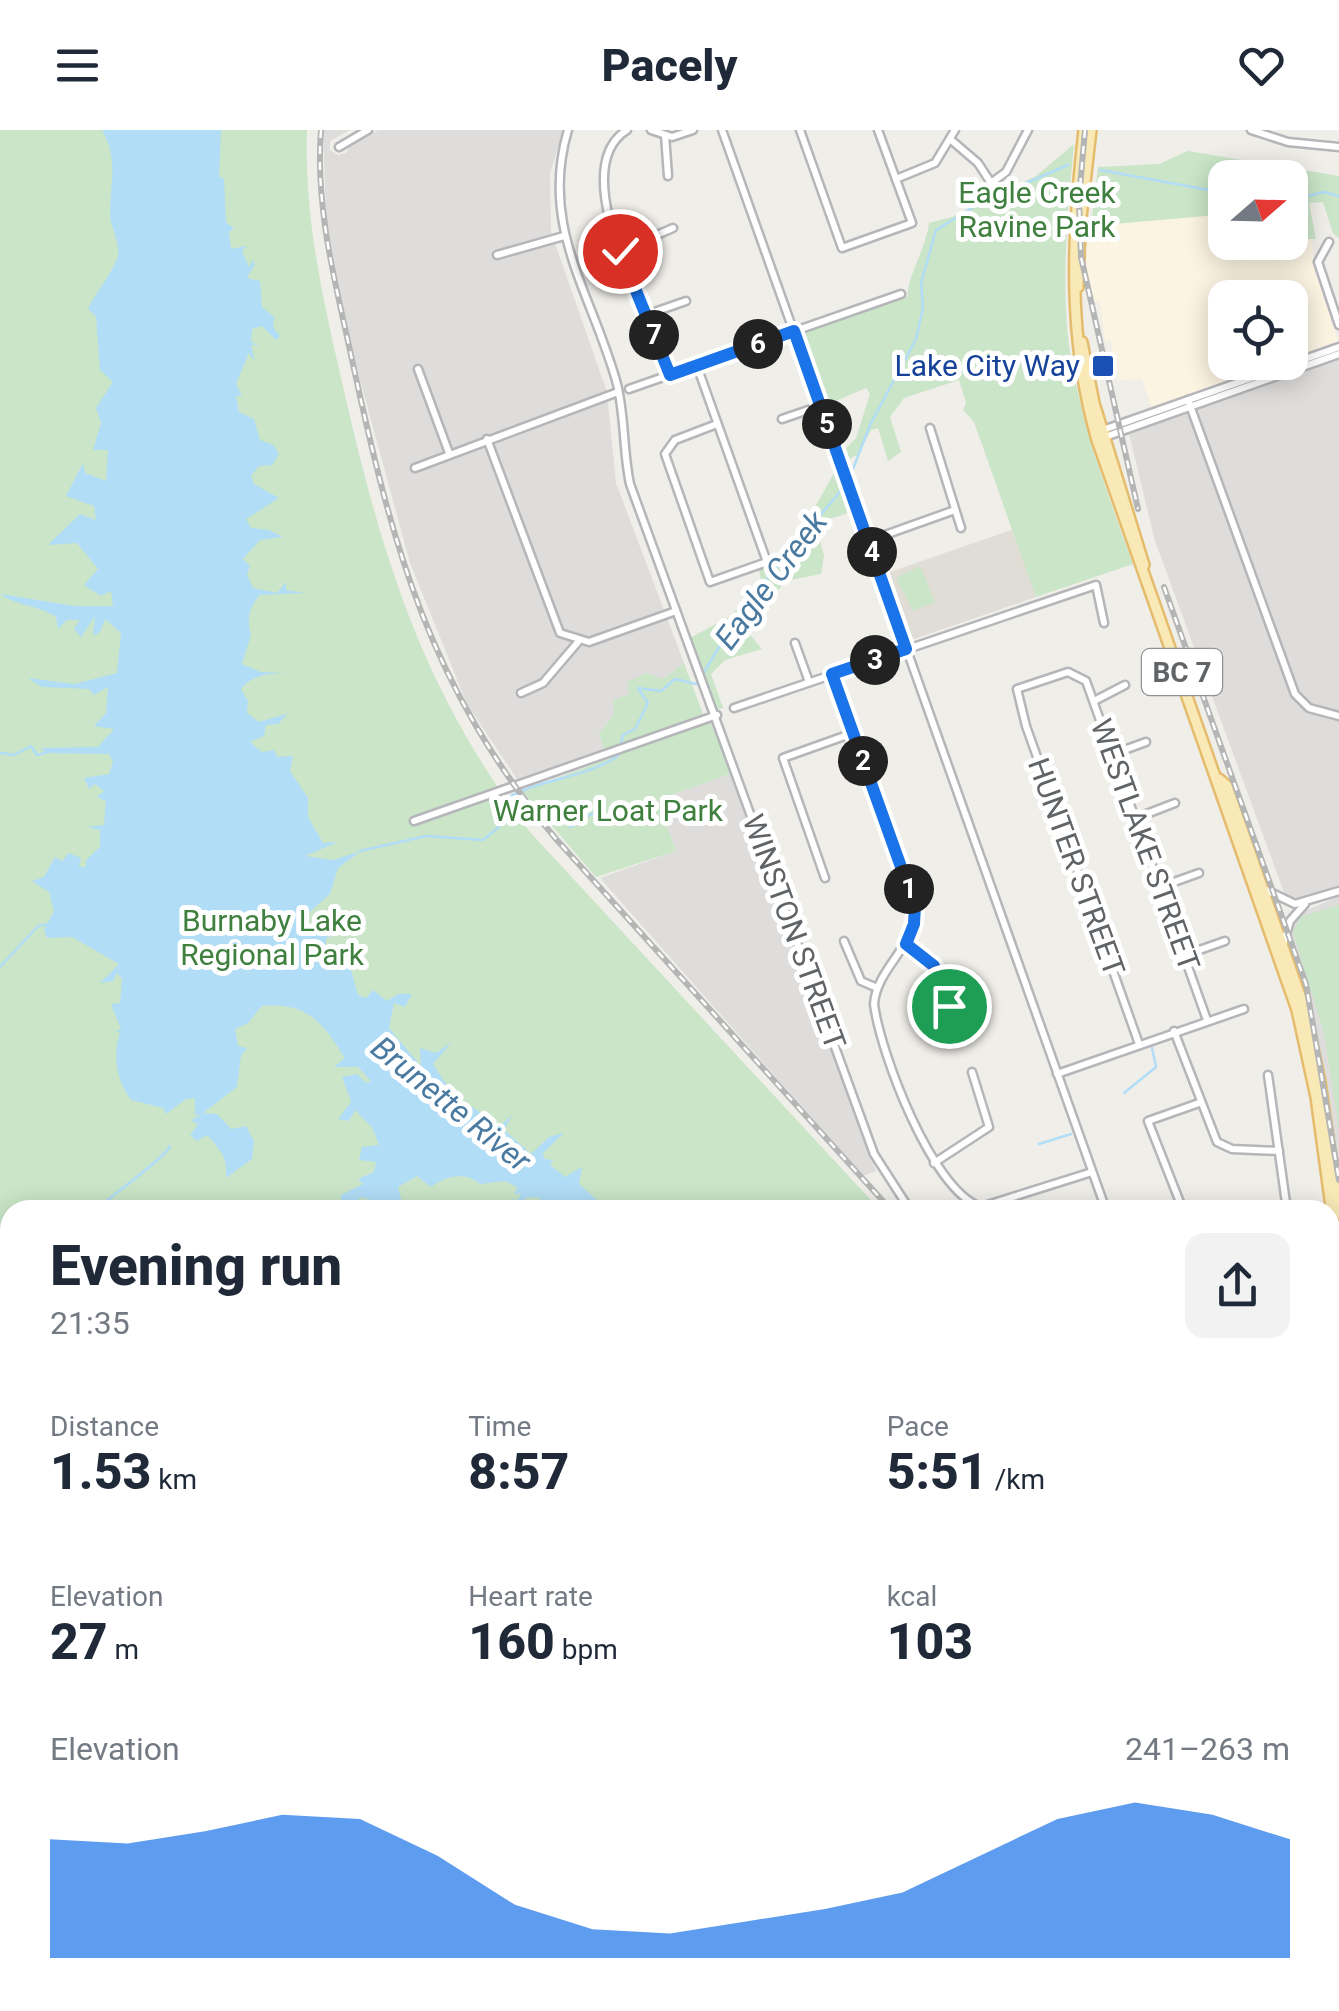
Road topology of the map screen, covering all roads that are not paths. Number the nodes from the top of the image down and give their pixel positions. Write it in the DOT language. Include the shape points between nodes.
graph roads {
  1 [pos="368,130"];
  2 [pos="568,130"];
  3 [pos="626,130"];
  4 [pos="652,130"];
  5 [pos="693,130"];
  6 [pos="722,130"];
  7 [pos="800,130"];
  8 [pos="878,130"];
  9 [pos="955,130"];
  10 [pos="1028,130"];
  11 [pos="1084,130"];
  12 [pos="1092,130"];
  13 [pos="1251,130"];
  14 [pos="617,134"];
  15 [pos="665,135"];
  16 [pos="950,139"];
  17 [pos="339,146"];
  18 [pos="1339,147"];
  19 [pos="668,176"];
  20 [pos="896,179"];
  21 [pos="673,228"];
  22 [pos="564,236"];
  23 [pos="1329,242"];
  24 [pos="620,251"];
  25 [pos="497,255"];
  26 [pos="901,294"];
  27 [pos="686,301"];
  28 [pos="643,316"];
  29 [pos="1339,326"];
  30 [pos="794,331"];
  31 [pos="1339,350"];
  32 [pos="697,366"];
  33 [pos="418,369"];
  34 [pos="670,375"];
  35 [pos="630,389"];
  36 [pos="618,392"];
  37 [pos="1190,403"];
  38 [pos="820,406"];
  39 [pos="782,419"];
  40 [pos="718,424"];
  41 [pos="930,428"];
  42 [pos="1102,435"];
  43 [pos="487,438"];
  44 [pos="448,453"];
  45 [pos="414,468"];
  46 [pos="954,510"];
  47 [pos="961,528"];
  48 [pos="868,541"];
  49 [pos="1144,566"];
  50 [pos="676,611"];
  51 [pos="1104,623"];
  52 [pos="578,642"];
  53 [pos="795,643"];
  54 [pos="906,649"];
  55 [pos="832,674"];
  56 [pos="809,682"];
  57 [pos="1125,685"];
  58 [pos="1017,689"];
  59 [pos="521,693"];
  60 [pos="1094,700"];
  61 [pos="734,708"];
  62 [pos="717,715"];
  63 [pos="1339,716"];
  64 [pos="853,733"];
  65 [pos="1146,742"];
  66 [pos="1113,754"];
  67 [pos="1220,779"];
  68 [pos="1175,804"];
  69 [pos="1136,818"];
  70 [pos="414,822"];
  71 [pos="1200,873"];
  72 [pos="1250,876"];
  73 [pos="826,878"];
  74 [pos="1160,887"];
  75 [pos="1264,889"];
  76 [pos="1339,891"];
  77 [pos="1306,904"];
  78 [pos="1225,941"];
  79 [pos="844,942"];
  80 [pos="906,944"];
  81 [pos="1283,944"];
  82 [pos="1185,955"];
  83 [pos="1280,958"];
  84 [pos="876,987"];
  85 [pos="949,1006"];
  86 [pos="1244,1008"];
  87 [pos="1207,1020"];
  88 [pos="1174,1032"];
  89 [pos="1139,1044"];
  90 [pos="972,1072"];
  91 [pos="1057,1074"];
  92 [pos="1268,1074"];
  93 [pos="1200,1102"];
  94 [pos="1279,1151"];
  95 [pos="934,1163"];
  96 [pos="1092,1172"];
  97 [pos="904,1200"];
  98 [pos="967,1200"];
  99 [pos="1008,1200"];
  100 [pos="1102,1200"];
  101 [pos="1175,1200"];
  102 [pos="1286,1200"];
  103 [pos="1330,1200"];
  104 [pos="1337,1200"];
  1 -- 17 [label="street"];
  2 -- 22 [label="street, WINSTON STREET" via="557,177"];
  3 -- 14 [label="street"];
  4 -- 15 [label="street"];
  5 -- 15 [label="street"];
  6 -- 30 [label="street"];
  7 -- 20 [label="street" via="842,248 912,222"];
  8 -- 20 [label="street"];
  9 -- 16 [label="street"];
  10 -- 16 [label="street" via="1006,172 992,183"];
  11 -- 42 [label="main road, BC 7" via="1072,278 1078,358"];
  12 -- 42 [label="main road, BC 7" via="1078,289"];
  13 -- 18 [label="street"];
  14 -- 24 [label="street" via="604,192"];
  15 -- 19 [label="street"];
  16 -- 20 [label="street" via="934,163"];
  21 -- 24 [label="street"];
  22 -- 25 [label="street"];
  22 -- 36 [label="street, WINSTON STREET"];
  23 -- 29 [label="street" via="1318,262"];
  24 -- 28 [label="street"];
  26 -- 30 [label="street"];
  27 -- 28 [label="street"];
  28 -- 34 [label="street"];
  30 -- 32 [label="street"];
  30 -- 38 [label="street"];
  31 -- 37 [label="street"];
  32 -- 34 [label="street"];
  32 -- 40 [label="street"];
  33 -- 44 [label="street"];
  34 -- 35 [label="street"];
  36 -- 43 [label="street"];
  36 -- 50 [label="street, WINSTON STREET" via="630,484"];
  37 -- 42 [label="street"];
  37 -- 63 [label="street" via="1295,694 1309,708"];
  38 -- 39 [label="street"];
  38 -- 48 [label="street"];
  40 -- 40 [label="street" via="767,562 710,582 666,460 676,440"];
  41 -- 46 [label="street"];
  42 -- 49 [label="main road, BC 7"];
  42 -- 49 [label="main road, BC 7"];
  43 -- 44 [label="street"];
  43 -- 52 [label="street" via="555,627"];
  44 -- 45 [label="street"];
  46 -- 47 [label="street"];
  46 -- 48 [label="street"];
  48 -- 54 [label="street"];
  49 -- 67 [label="main road, BC 7"];
  50 -- 52 [label="street"];
  50 -- 62 [label="street, WINSTON STREET"];
  51 -- 54 [label="street" via="1096,585"];
  52 -- 59 [label="street" via="543,684"];
  53 -- 56 [label="street"];
  54 -- 55 [label="street"];
  54 -- 91 [label="street"];
  55 -- 56 [label="street"];
  55 -- 64 [label="street"];
  56 -- 61 [label="street"];
  57 -- 60 [label="street"];
  58 -- 60 [label="street, WESTLAKE STREET" via="1078,673"];
  58 -- 89 [label="street, HUNTER STREET"];
  60 -- 66 [label="street, WESTLAKE STREET"];
  62 -- 70 [label="street"];
  62 -- 97 [label="street, WINSTON STREET" via="874,1154"];
  64 -- 73 [label="street" via="782,758"];
  64 -- 80 [label="street" via="915,906"];
  65 -- 66 [label="street"];
  66 -- 69 [label="street, WESTLAKE STREET"];
  67 -- 72 [label="main road, BC 7"];
  67 -- 75 [label="main road, BC 7"];
  68 -- 69 [label="street"];
  69 -- 74 [label="street, WESTLAKE STREET"];
  71 -- 74 [label="street"];
  72 -- 75 [label="street"];
  72 -- 83 [label="main road, BC 7"];
  74 -- 82 [label="street, WESTLAKE STREET"];
  75 -- 77 [label="street" via="1282,901"];
  75 -- 81 [label="main road, BC 7"];
  76 -- 77 [label="street"];
  77 -- 81 [label="street" via="1290,921"];
  78 -- 82 [label="street"];
  79 -- 84 [label="street" via="862,980"];
  80 -- 84 [label="street"];
  80 -- 85 [label="street" via="934,966"];
  81 -- 83 [label="street"];
  81 -- 104 [label="main road, BC 7" via="1314,1052"];
  82 -- 87 [label="street, WESTLAKE STREET"];
  83 -- 103 [label="main road, BC 7" via="1312,1069"];
  84 -- 95 [label="street" via="876,1018"];
  86 -- 87 [label="street"];
  87 -- 88 [label="street"];
  88 -- 89 [label="street"];
  88 -- 93 [label="street"];
  89 -- 91 [label="street"];
  90 -- 95 [label="street" via="989,1127"];
  91 -- 96 [label="street"];
  92 -- 94 [label="street"];
  93 -- 94 [label="street" via="1212,1136 1224,1147"];
  93 -- 101 [label="street" via="1148,1121"];
  94 -- 102 [label="street"];
  95 -- 98 [label="street"];
  96 -- 99 [label="street"];
  96 -- 100 [label="street"];
}
